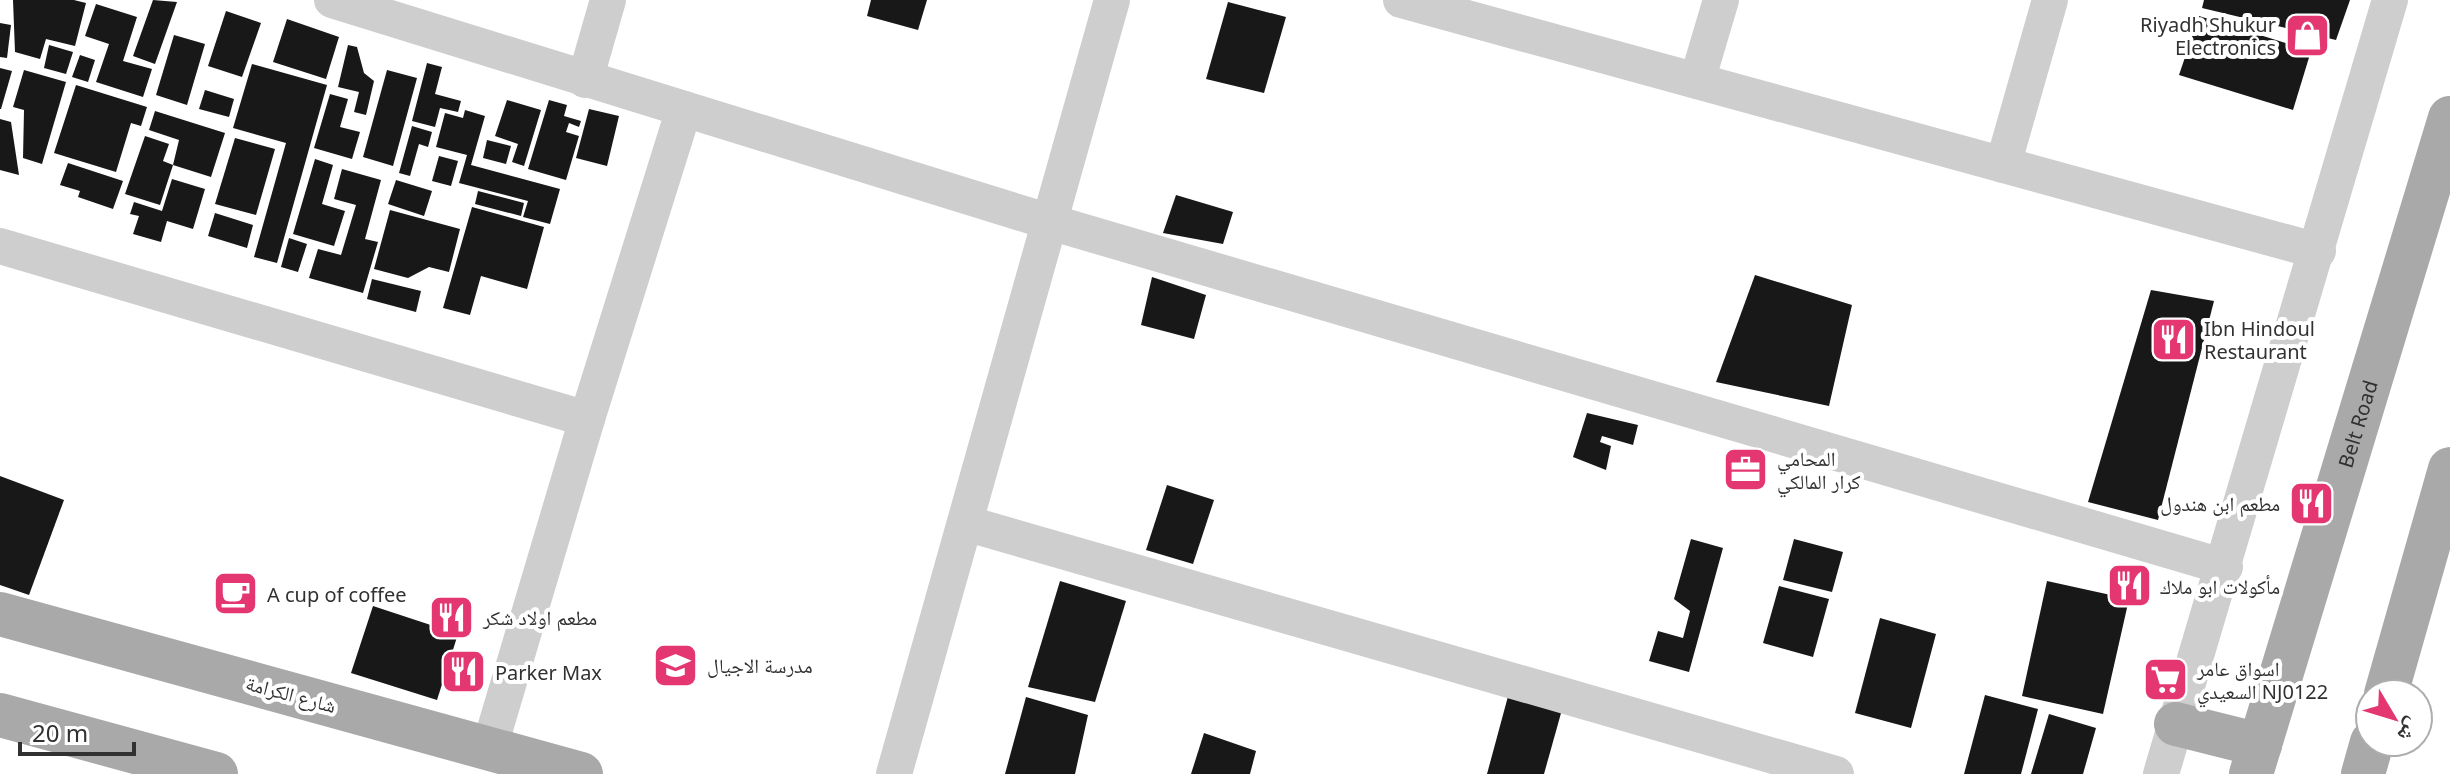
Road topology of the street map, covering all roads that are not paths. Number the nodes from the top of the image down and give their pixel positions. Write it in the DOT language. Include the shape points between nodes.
graph roads {
  1 [pos="332,0"];
  2 [pos="608,0"];
  3 [pos="1112,0"];
  4 [pos="1721,0"];
  5 [pos="2050,0"];
  6 [pos="2390,0"];
  7 [pos="1418,2"];
  8 [pos="585,80"];
  9 [pos="1697,81"];
  10 [pos="684,109"];
  11 [pos="2450,118"];
  12 [pos="2003,165"];
  13 [pos="1050,222"];
  14 [pos="0,246"];
  15 [pos="2318,251"];
  16 [pos="587,419"];
  17 [pos="2450,469"];
  18 [pos="965,523"];
  19 [pos="2225,567"];
  20 [pos="0,614"];
  21 [pos="2391,678"];
  22 [pos="0,715"];
  23 [pos="2176,724"];
  24 [pos="489,749"];
  25 [pos="2256,760"];
  26 [pos="216,774"];
  27 [pos="581,774"];
  28 [pos="894,774"];
  29 [pos="1836,774"];
  30 [pos="2161,774"];
  1 -- 8 [label="street"];
  2 -- 8 [label="street"];
  3 -- 13 [label="street"];
  4 -- 9 [label="street"];
  5 -- 12 [label="street"];
  6 -- 15 [label="street"];
  7 -- 9 [label="street"];
  8 -- 10 [label="street"];
  9 -- 12 [label="street"];
  10 -- 13 [label="street"];
  10 -- 16 [label="street"];
  11 -- 25 [label="main road, Belt Road"];
  12 -- 15 [label="street"];
  13 -- 18 [label="street"];
  13 -- 19 [label="street"];
  14 -- 16 [label="street"];
  15 -- 19 [label="street"];
  16 -- 24 [label="street"];
  17 -- 21 [label="main road"];
  18 -- 28 [label="street"];
  18 -- 29 [label="street"];
  19 -- 23 [label="street"];
  20 -- 24 [label="main road, شارع الكرامة"];
  22 -- 26 [label="main road"];
  23 -- 25 [label="main road"];
  23 -- 30 [label="street"];
  24 -- 27 [label="main road, شارع الكرامة"];
}
